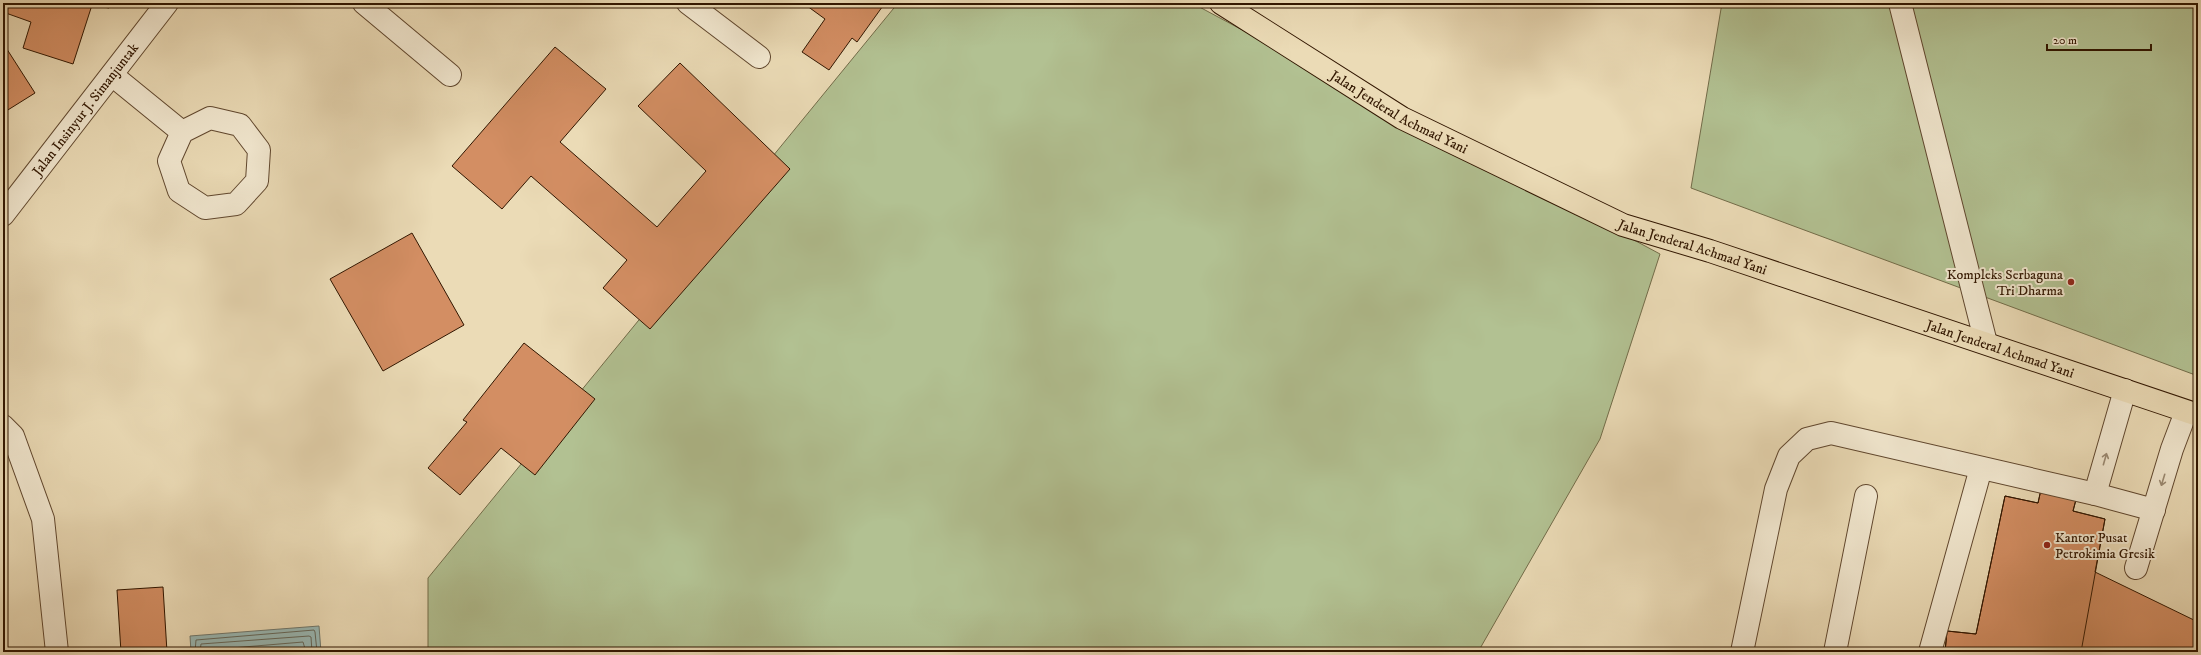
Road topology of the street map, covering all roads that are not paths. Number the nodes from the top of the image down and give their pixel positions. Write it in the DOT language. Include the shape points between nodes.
graph roads {
  1 [pos="167,3"];
  2 [pos="364,3"];
  3 [pos="688,3"];
  4 [pos="1221,3"];
  5 [pos="1900,3"];
  6 [pos="759,57"];
  7 [pos="112,75"];
  8 [pos="450,76"];
  9 [pos="182,132"];
  10 [pos="3,215"];
  11 [pos="1986,343"];
  12 [pos="2126,390"];
  13 [pos="2192,414"];
  14 [pos="3,426"];
  15 [pos="1981,468"];
  16 [pos="2095,494"];
  17 [pos="1866,496"];
  18 [pos="2154,510"];
  19 [pos="2136,568"];
  20 [pos="58,652"];
  21 [pos="1742,652"];
  22 [pos="1835,652"];
  23 [pos="1930,652"];
  1 -- 7 [label="street, Jalan Insinyur J. Simanjuntak"];
  2 -- 8 [label="street"];
  3 -- 6 [label="street"];
  4 -- 11 [label="main road, Jalan Jenderal Achmad Yani" via="1402,118 1623,224"];
  5 -- 11 [label="street"];
  7 -- 9 [label="street"];
  7 -- 10 [label="street, Jalan Insinyur J. Simanjuntak"];
  9 -- 9 [label="street" via="169,161 179,191 205,208 236,204 257,181 259,150 240,126 210,118"];
  11 -- 12 [label="main road, Jalan Jenderal Achmad Yani"];
  12 -- 13 [label="main road, Jalan Jenderal Achmad Yani"];
  16 -- 12 [label="street, one-way"];
  13 -- 18 [label="street, one-way" via="2172,449"];
  14 -- 20 [label="street" via="13,436 43,519"];
  15 -- 16 [label="street"];
  15 -- 21 [label="street" via="1831,434 1807,439 1789,456 1776,489"];
  15 -- 23 [label="street"];
  16 -- 18 [label="street"];
  17 -- 22 [label="street"];
  18 -- 19 [label="street"];
}
